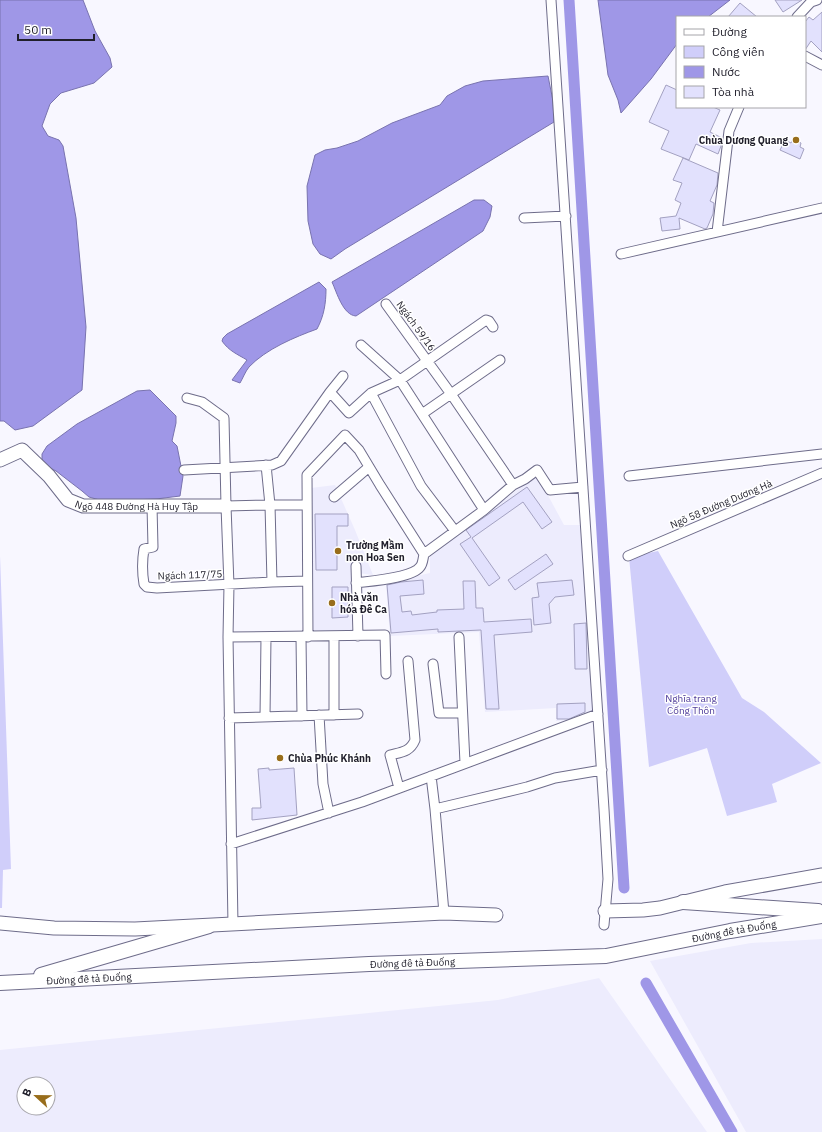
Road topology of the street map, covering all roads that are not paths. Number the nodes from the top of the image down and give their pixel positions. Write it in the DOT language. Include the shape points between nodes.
graph roads {
  1 [pos="552,0"];
  2 [pos="817,0"];
  3 [pos="797,16"];
  4 [pos="806,57"];
  5 [pos="822,65"];
  6 [pos="739,108"];
  7 [pos="822,208"];
  8 [pos="566,216"];
  9 [pos="524,218"];
  10 [pos="717,232"];
  11 [pos="621,254"];
  12 [pos="386,304"];
  13 [pos="493,327"];
  14 [pos="361,345"];
  15 [pos="500,360"];
  16 [pos="428,361"];
  17 [pos="343,376"];
  18 [pos="400,380"];
  19 [pos="330,392"];
  20 [pos="371,393"];
  21 [pos="451,394"];
  22 [pos="187,398"];
  23 [pos="422,414"];
  24 [pos="822,454"];
  25 [pos="0,460"];
  26 [pos="266,465"];
  27 [pos="225,467"];
  28 [pos="369,467"];
  29 [pos="184,470"];
  30 [pos="822,473"];
  31 [pos="629,476"];
  32 [pos="514,485"];
  33 [pos="583,487"];
  34 [pos="334,497"];
  35 [pos="270,505"];
  36 [pos="306,505"];
  37 [pos="152,506"];
  38 [pos="226,506"];
  39 [pos="484,510"];
  40 [pos="455,531"];
  41 [pos="424,554"];
  42 [pos="628,556"];
  43 [pos="356,566"];
  44 [pos="272,582"];
  45 [pos="308,582"];
  46 [pos="356,583"];
  47 [pos="228,585"];
  48 [pos="358,636"];
  49 [pos="228,637"];
  50 [pos="266,637"];
  51 [pos="304,637"];
  52 [pos="334,637"];
  53 [pos="459,637"];
  54 [pos="408,661"];
  55 [pos="433,664"];
  56 [pos="386,674"];
  57 [pos="462,713"];
  58 [pos="358,714"];
  59 [pos="598,714"];
  60 [pos="319,715"];
  61 [pos="334,715"];
  62 [pos="302,716"];
  63 [pos="265,717"];
  64 [pos="229,718"];
  65 [pos="465,763"];
  66 [pos="602,770"];
  67 [pos="431,776"];
  68 [pos="399,788"];
  69 [pos="435,809"];
  70 [pos="329,813"];
  71 [pos="231,844"];
  72 [pos="822,876"];
  73 [pos="683,902"];
  74 [pos="605,911"];
  75 [pos="822,912"];
  76 [pos="444,913"];
  77 [pos="496,915"];
  78 [pos="822,916"];
  79 [pos="0,923"];
  80 [pos="233,924"];
  81 [pos="604,925"];
  82 [pos="209,926"];
  83 [pos="18,982"];
  84 [pos="0,983"];
  1 -- 8 [label="street"];
  2 -- 3 [label="street" via="811,2"];
  4 -- 5 [label="street"];
  6 -- 10 [label="street" via="729,132"];
  7 -- 10 [label="street"];
  8 -- 9 [label="street"];
  8 -- 33 [label="street"];
  10 -- 11 [label="street"];
  12 -- 16 [label="street, Ngách 59/16"];
  13 -- 16 [label="street" via="486,320"];
  14 -- 18 [label="street"];
  15 -- 21 [label="street"];
  16 -- 18 [label="street"];
  16 -- 21 [label="street, Ngách 59/16"];
  17 -- 19 [label="street"];
  18 -- 20 [label="street"];
  18 -- 23 [label="street"];
  19 -- 20 [label="street" via="349,413"];
  19 -- 26 [label="street" via="281,462"];
  20 -- 40 [label="street" via="421,486"];
  21 -- 23 [label="street"];
  21 -- 32 [label="street, Ngách 59/16"];
  22 -- 27 [label="street" via="202,402 224,418"];
  23 -- 39 [label="street"];
  24 -- 31 [label="street"];
  25 -- 37 [label="street, Ngõ 448 Đường Hà Huy Tập" via="22,450 49,476 68,500 83,506"];
  26 -- 27 [label="street"];
  26 -- 35 [label="street"];
  27 -- 29 [label="street"];
  27 -- 38 [label="street"];
  28 -- 34 [label="street"];
  28 -- 36 [label="street" via="359,450 345,435 307,475"];
  28 -- 41 [label="street"];
  30 -- 42 [label="street, Ngõ 58 Đường Dương Hà"];
  32 -- 33 [label="street" via="537,470 550,490"];
  32 -- 39 [label="street"];
  33 -- 59 [label="street"];
  35 -- 36 [label="street"];
  35 -- 38 [label="street"];
  35 -- 44 [label="street"];
  36 -- 45 [label="street"];
  37 -- 38 [label="street, Ngõ 448 Đường Hà Huy Tập"];
  37 -- 47 [label="street, Ngách 117/75" via="153,548 144,549 144,584 157,588"];
  38 -- 47 [label="street"];
  39 -- 40 [label="street"];
  40 -- 41 [label="street"];
  41 -- 46 [label="street" via="421,566 412,574"];
  43 -- 46 [label="street"];
  44 -- 45 [label="street"];
  44 -- 47 [label="street"];
  45 -- 51 [label="street"];
  46 -- 48 [label="street"];
  47 -- 49 [label="street"];
  48 -- 52 [label="street"];
  48 -- 56 [label="street" via="385,635"];
  49 -- 50 [label="street"];
  49 -- 64 [label="street"];
  50 -- 51 [label="street"];
  50 -- 63 [label="street"];
  51 -- 52 [label="street"];
  51 -- 62 [label="street"];
  52 -- 61 [label="street"];
  53 -- 57 [label="street"];
  54 -- 68 [label="street" via="415,740 408,750 390,755"];
  55 -- 57 [label="street" via="439,713"];
  57 -- 65 [label="street"];
  58 -- 61 [label="street"];
  59 -- 65 [label="street"];
  59 -- 66 [label="street"];
  60 -- 61 [label="street"];
  60 -- 62 [label="street"];
  60 -- 70 [label="street" via="323,784"];
  62 -- 63 [label="street"];
  63 -- 64 [label="street"];
  64 -- 71 [label="street"];
  65 -- 67 [label="street"];
  66 -- 69 [label="street" via="555,778"];
  66 -- 74 [label="street" via="608,879"];
  67 -- 68 [label="street"];
  67 -- 69 [label="street"];
  68 -- 70 [label="street"];
  69 -- 76 [label="street"];
  70 -- 71 [label="street"];
  71 -- 80 [label="street"];
  72 -- 73 [label="street" via="725,892"];
  73 -- 74 [label="street" via="643,910"];
  73 -- 75 [label="main road"];
  74 -- 81 [label="street"];
  76 -- 77 [label="street"];
  76 -- 80 [label="street"];
  78 -- 83 [label="main road, Đường đê tả Đuống" via="730,931 606,956 369,964"];
  79 -- 82 [label="street" via="104,929"];
  80 -- 82 [label="street"];
  82 -- 83 [label="main road"];
  83 -- 84 [label="main road, Đường đê tả Đuống"];
}
